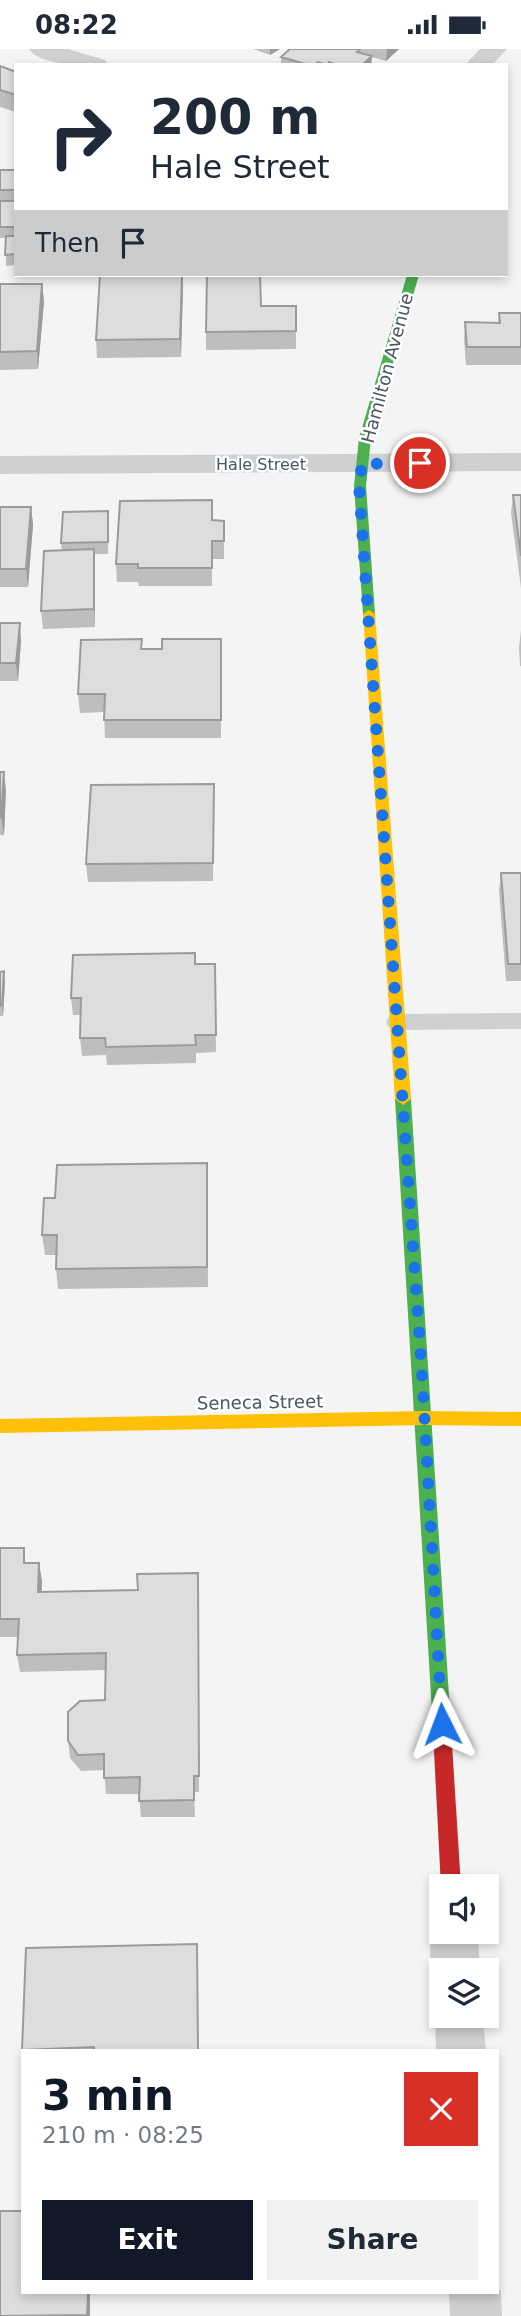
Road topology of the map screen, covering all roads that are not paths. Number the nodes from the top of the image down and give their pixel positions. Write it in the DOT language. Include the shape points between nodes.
graph roads {
  1 [pos="41,49"];
  2 [pos="495,49"];
  3 [pos="89,63"];
  4 [pos="479,63"];
  5 [pos="412,277"];
  6 [pos="521,462"];
  7 [pos="362,464"];
  8 [pos="0,465"];
  9 [pos="521,1021"];
  10 [pos="397,1022"];
  11 [pos="425,1417"];
  12 [pos="521,1419"];
  13 [pos="0,1426"];
  14 [pos="450,1874"];
  15 [pos="460,2028"];
  16 [pos="461,2049"];
  17 [pos="475,2294"];
  18 [pos="476,2316"];
  1 -- 3 [label="street"];
  2 -- 4 [label="street"];
  5 -- 7 [label="street, Hamilton Avenue" via="368,425"];
  6 -- 7 [label="street, Hale Street"];
  7 -- 8 [label="street, Hale Street"];
  7 -- 10 [label="street, Hamilton Avenue" via="359,486"];
  9 -- 10 [label="lane"];
  10 -- 11 [label="street, Hamilton Avenue"];
  11 -- 12 [label="street, Seneca Street"];
  11 -- 13 [label="street, Seneca Street"];
  11 -- 14 [label="street, Hamilton Avenue"];
  15 -- 16 [label="street"];
  17 -- 18 [label="street"];
}
